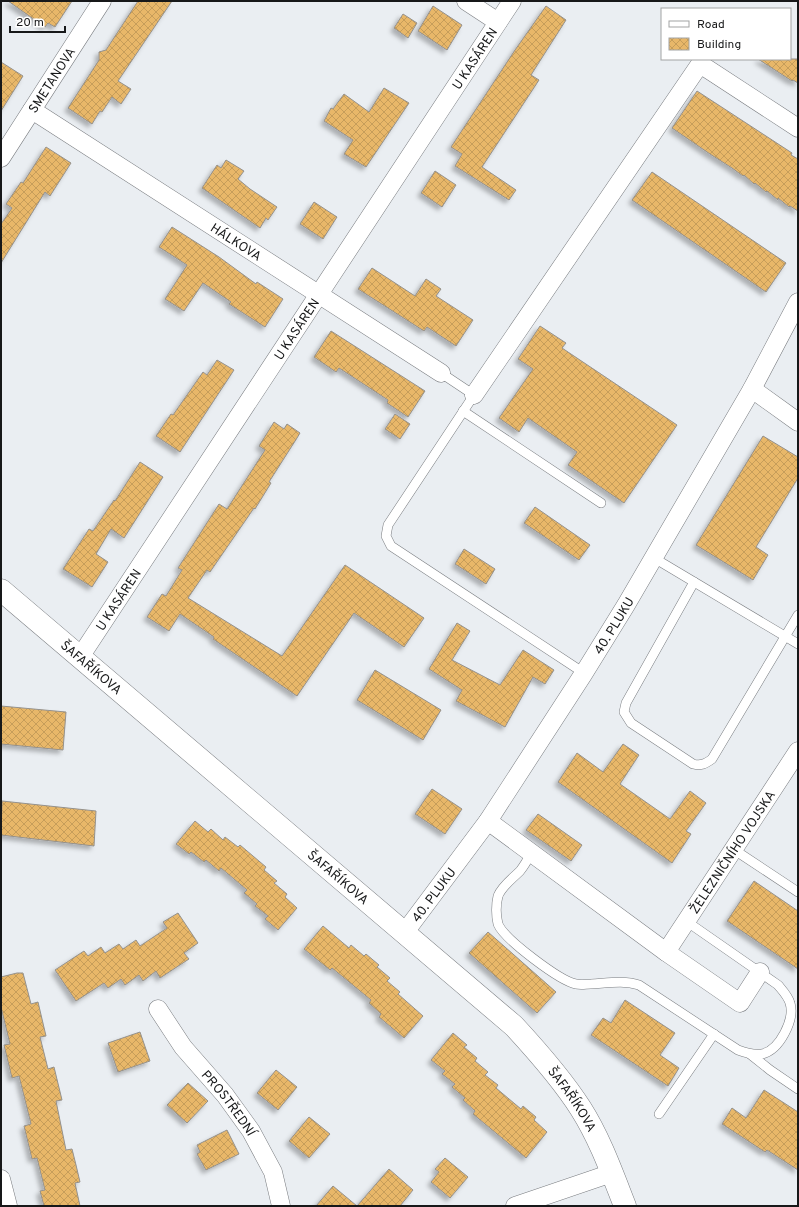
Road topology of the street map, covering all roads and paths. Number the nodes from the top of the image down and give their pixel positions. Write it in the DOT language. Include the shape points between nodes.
graph roads {
  1 [pos="102,1"];
  2 [pos="466,1"];
  3 [pos="512,1"];
  4 [pos="498,22"];
  5 [pos="32,110"];
  6 [pos="798,128"];
  7 [pos="1,158"];
  8 [pos="319,295"];
  9 [pos="798,302"];
  10 [pos="441,373"];
  11 [pos="752,389"];
  12 [pos="474,395"];
  13 [pos="463,411"];
  14 [pos="798,422"];
  15 [pos="601,503"];
  16 [pos="654,558"];
  17 [pos="694,582"];
  18 [pos="1,590"];
  19 [pos="798,616"];
  20 [pos="786,637"];
  21 [pos="798,644"];
  22 [pos="80,658"];
  23 [pos="584,673"];
  24 [pos="798,751"];
  25 [pos="488,821"];
  26 [pos="733,849"];
  27 [pos="531,853"];
  28 [pos="798,892"];
  29 [pos="686,921"];
  30 [pos="404,932"];
  31 [pos="666,952"];
  32 [pos="760,972"];
  33 [pos="158,1009"];
  34 [pos="714,1034"];
  35 [pos="750,1054"];
  36 [pos="797,1087"];
  37 [pos="659,1114"];
  38 [pos="612,1173"];
  39 [pos="1,1179"];
  40 [pos="8,1206"];
  41 [pos="281,1206"];
  42 [pos="515,1206"];
  43 [pos="625,1206"];
  1 -- 5 [label="street, SMETANOVA"];
  2 -- 4 [label="street"];
  3 -- 4 [label="street, U KASÁREN"];
  4 -- 8 [label="street, U KASÁREN"];
  5 -- 7 [label="street, SMETANOVA"];
  5 -- 8 [label="street, HÁLKOVA"];
  6 -- 12 [label="street" via="700,64"];
  8 -- 10 [label="street, HÁLKOVA"];
  8 -- 22 [label="street, U KASÁREN"];
  9 -- 11 [label="street, 40. PLUKU"];
  10 -- 12 [label="lane"];
  11 -- 14 [label="street"];
  11 -- 16 [label="street, 40. PLUKU"];
  12 -- 13 [label="lane"];
  13 -- 15 [label="lane"];
  13 -- 23 [label="lane" via="388,525 386,536 391,546"];
  16 -- 17 [label="lane"];
  16 -- 23 [label="street, 40. PLUKU"];
  17 -- 20 [label="lane"];
  17 -- 20 [label="lane" via="626,703 624,712 631,723 693,764 700,766 712,759"];
  18 -- 22 [label="street, ŠAFAŘÍKOVA"];
  19 -- 20 [label="lane"];
  20 -- 21 [label="lane"];
  22 -- 30 [label="street, ŠAFAŘÍKOVA"];
  23 -- 25 [label="street, 40. PLUKU"];
  24 -- 26 [label="street, ŽELEZNIČNÍHO VOJSKA"];
  25 -- 27 [label="street"];
  25 -- 30 [label="street, 40. PLUKU"];
  26 -- 28 [label="lane"];
  26 -- 29 [label="street, ŽELEZNIČNÍHO VOJSKA"];
  27 -- 31 [label="street"];
  27 -- 34 [label="lane" via="524,866 498,897 498,924 510,940 568,982 577,985 631,982"];
  29 -- 31 [label="street, ŽELEZNIČNÍHO VOJSKA"];
  29 -- 32 [label="lane"];
  30 -- 38 [label="street, ŠAFAŘÍKOVA" via="509,1022 548,1064 582,1110"];
  31 -- 32 [label="street" via="740,1003"];
  32 -- 35 [label="lane" via="778,985 786,995 791,1014 784,1034 770,1050 762,1054"];
  33 -- 41 [label="street, PROSTŘEDNÍ" via="183,1047 225,1095 251,1131 273,1172"];
  34 -- 35 [label="lane" via="738,1050"];
  34 -- 37 [label="lane"];
  35 -- 36 [label="lane"];
  38 -- 42 [label="street"];
  38 -- 43 [label="street, ŠAFAŘÍKOVA"];
  39 -- 40 [label="street"];
}
